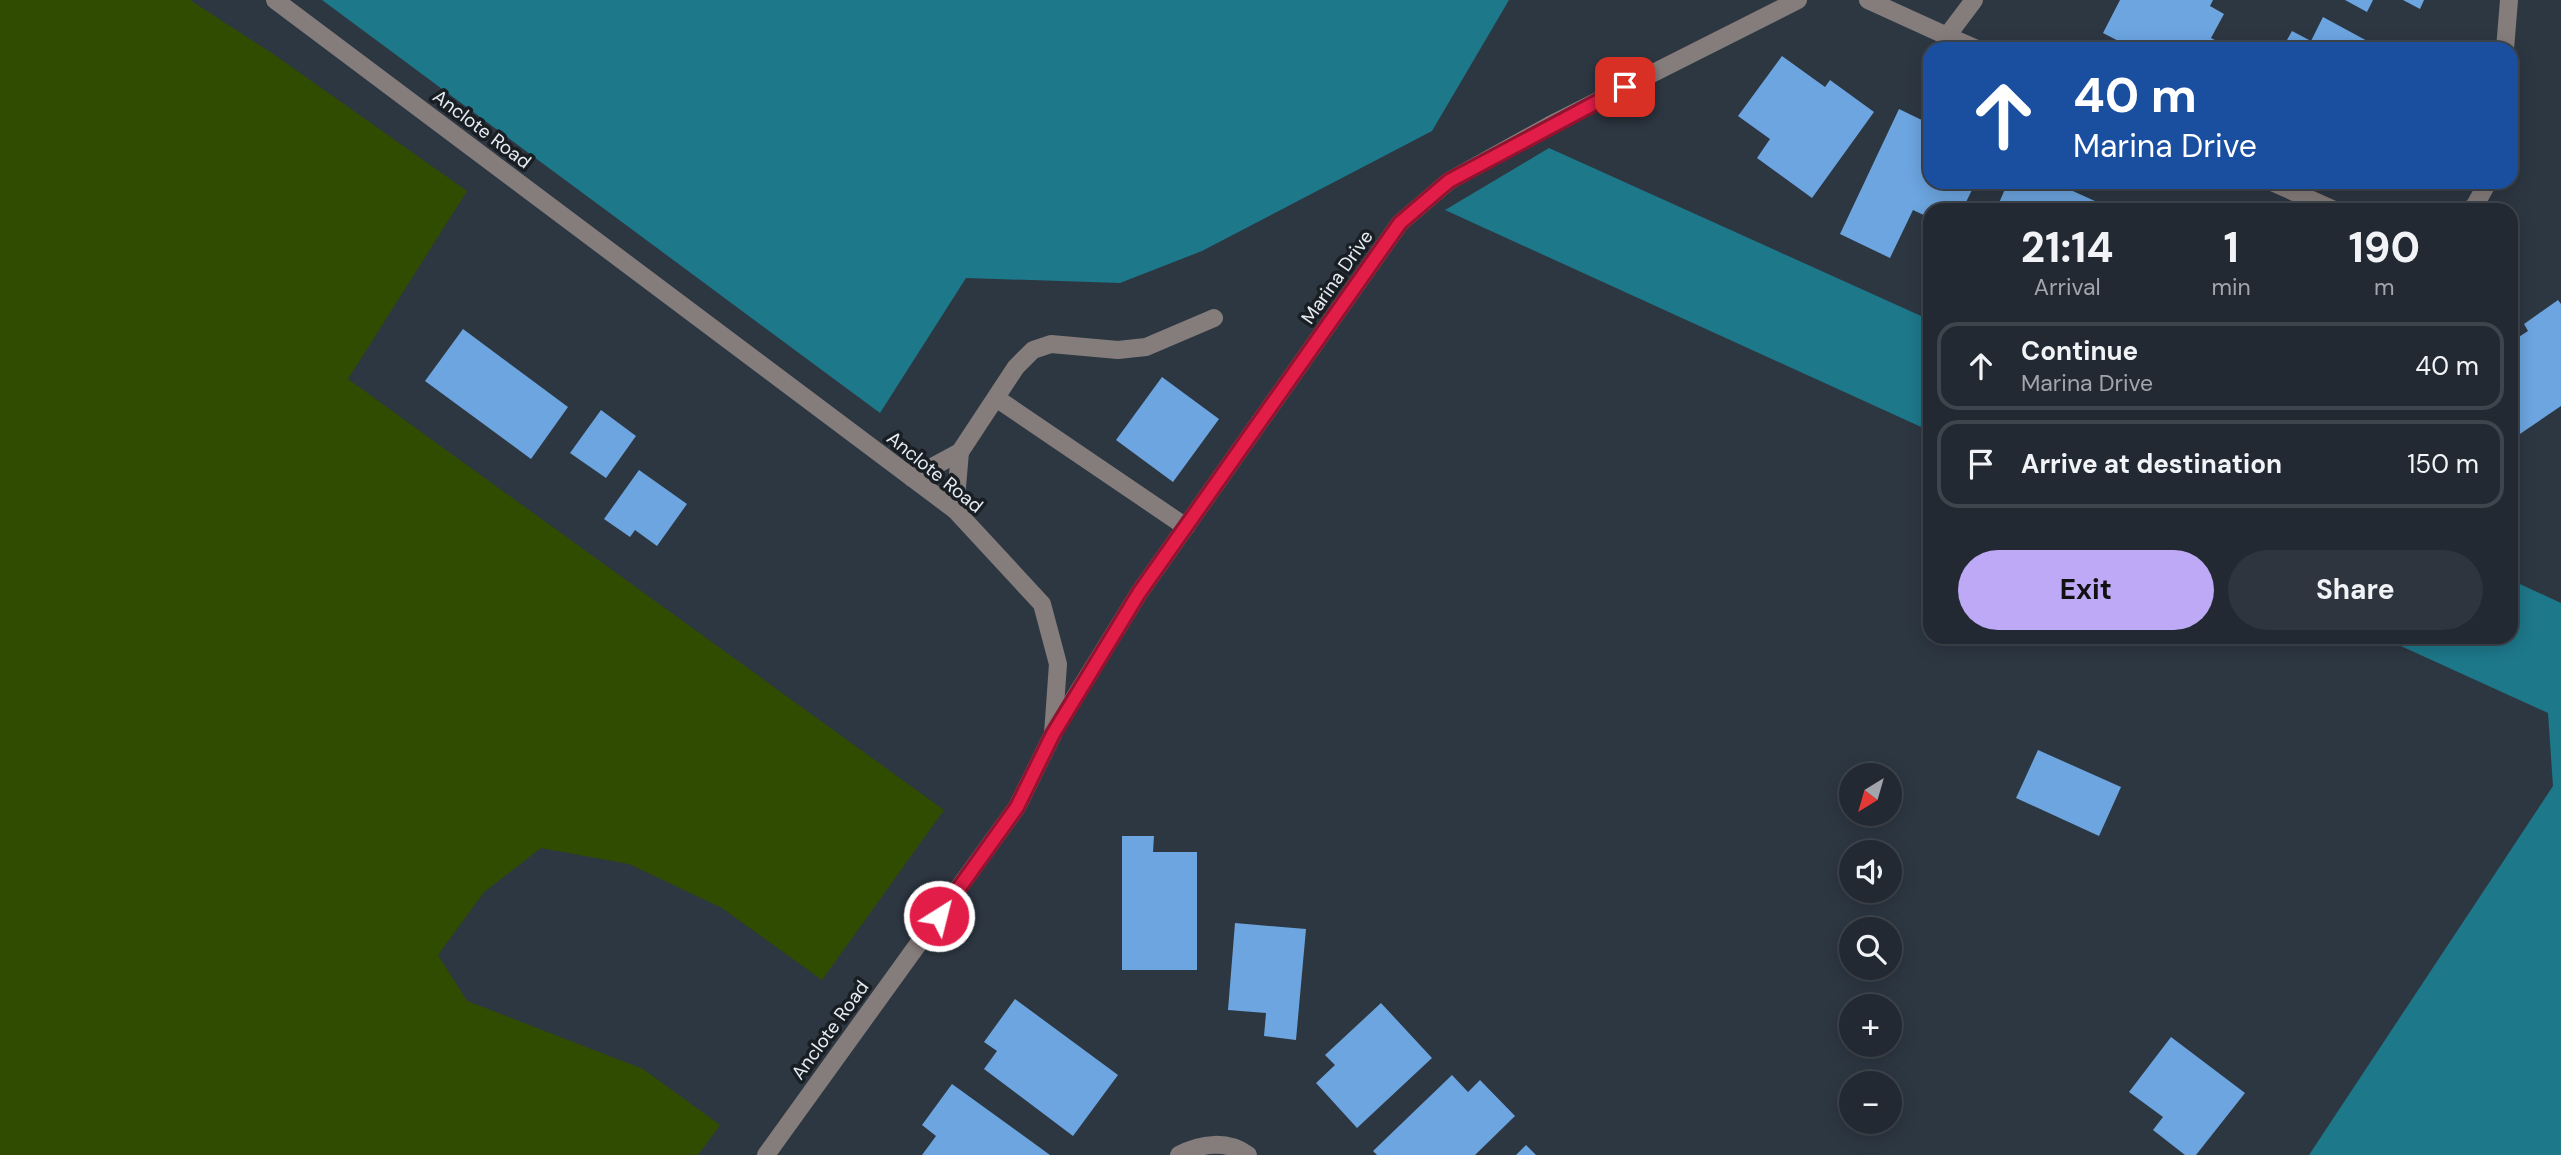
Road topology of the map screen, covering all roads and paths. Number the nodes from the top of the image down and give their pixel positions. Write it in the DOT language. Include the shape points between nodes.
graph roads {
  1 [pos="275,0"];
  2 [pos="1798,0"];
  3 [pos="1868,0"];
  4 [pos="1974,0"];
  5 [pos="2508,0"];
  6 [pos="1947,36"];
  7 [pos="1961,42"];
  8 [pos="2505,42"];
  9 [pos="2288,189"];
  10 [pos="2318,203"];
  11 [pos="1213,318"];
  12 [pos="996,398"];
  13 [pos="960,452"];
  14 [pos="912,478"];
  15 [pos="955,510"];
  16 [pos="1186,527"];
  17 [pos="1053,734"];
  18 [pos="766,1155"];
  19 [pos="1178,1155"];
  20 [pos="1248,1155"];
  1 -- 14 [label="street, Anclote Road"];
  2 -- 16 [label="street, Marina Drive" via="1449,181 1400,223"];
  3 -- 6 [label="street"];
  4 -- 6 [label="street"];
  5 -- 8 [label="street"];
  6 -- 7 [label="street"];
  9 -- 10 [label="street"];
  11 -- 12 [label="street" via="1146,347 1118,350 1051,344 1033,350"];
  12 -- 13 [label="street"];
  12 -- 16 [label="street"];
  13 -- 14 [label="street"];
  13 -- 15 [label="street"];
  14 -- 15 [label="street, Anclote Road"];
  15 -- 17 [label="street, Anclote Road" via="1042,604 1058,664"];
  16 -- 17 [label="street, Marina Drive" via="1139,593"];
  17 -- 18 [label="street, Anclote Road" via="1017,807"];
  19 -- 20 [label="street" via="1213,1144 1238,1147"];
}
